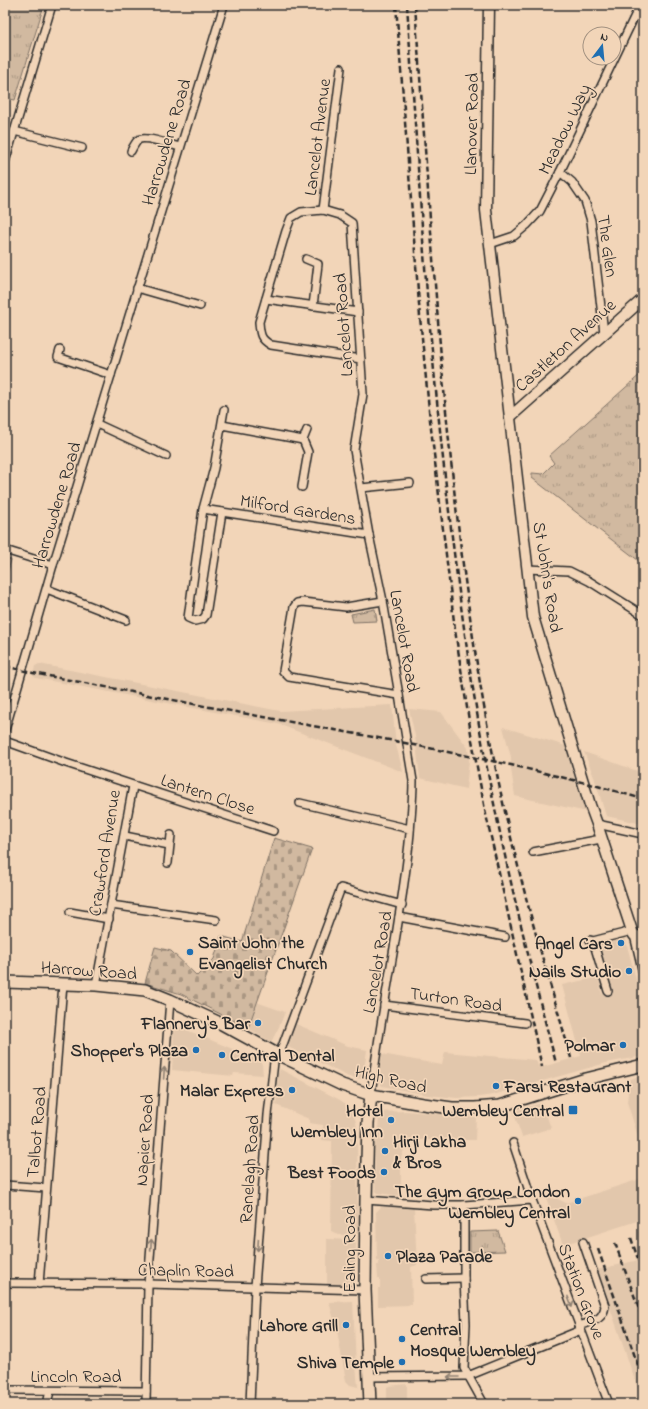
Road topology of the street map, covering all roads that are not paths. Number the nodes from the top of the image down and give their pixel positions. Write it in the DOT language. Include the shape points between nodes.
graph roads {
  1 [pos="52,5"];
  2 [pos="224,5"];
  3 [pos="489,5"];
  4 [pos="640,5"];
  5 [pos="341,68"];
  6 [pos="14,131"];
  7 [pos="180,147"];
  8 [pos="82,148"];
  9 [pos="131,151"];
  10 [pos="5,162"];
  11 [pos="560,172"];
  12 [pos="323,210"];
  13 [pos="490,244"];
  14 [pos="306,259"];
  15 [pos="137,288"];
  16 [pos="266,299"];
  17 [pos="643,299"];
  18 [pos="200,306"];
  19 [pos="314,306"];
  20 [pos="358,312"];
  21 [pos="604,333"];
  22 [pos="58,357"];
  23 [pos="361,359"];
  24 [pos="111,375"];
  25 [pos="224,410"];
  26 [pos="510,417"];
  27 [pos="97,424"];
  28 [pos="222,425"];
  29 [pos="307,430"];
  30 [pos="304,440"];
  31 [pos="166,456"];
  32 [pos="410,484"];
  33 [pos="302,487"];
  34 [pos="361,488"];
  35 [pos="203,509"];
  36 [pos="222,512"];
  37 [pos="369,535"];
  38 [pos="5,550"];
  39 [pos="53,565"];
  40 [pos="527,569"];
  41 [pos="47,589"];
  42 [pos="382,601"];
  43 [pos="643,615"];
  44 [pos="126,620"];
  45 [pos="399,695"];
  46 [pos="5,730"];
  47 [pos="5,742"];
  48 [pos="133,786"];
  49 [pos="300,804"];
  50 [pos="597,824"];
  51 [pos="410,829"];
  52 [pos="273,831"];
  53 [pos="643,834"];
  54 [pos="171,835"];
  55 [pos="124,836"];
  56 [pos="601,839"];
  57 [pos="170,845"];
  58 [pos="533,852"];
  59 [pos="168,864"];
  60 [pos="111,905"];
  61 [pos="402,905"];
  62 [pos="70,912"];
  63 [pos="399,917"];
  64 [pos="109,919"];
  65 [pos="216,920"];
  66 [pos="637,935"];
  67 [pos="505,937"];
  68 [pos="643,973"];
  69 [pos="5,982"];
  70 [pos="63,984"];
  71 [pos="96,985"];
  72 [pos="608,991"];
  73 [pos="170,1000"];
  74 [pos="384,1005"];
  75 [pos="525,1023"];
  76 [pos="277,1054"];
  77 [pos="643,1065"];
  78 [pos="371,1095"];
  79 [pos="513,1143"];
  80 [pos="5,1186"];
  81 [pos="46,1188"];
  82 [pos="366,1200"];
  83 [pos="532,1200"];
  84 [pos="464,1205"];
  85 [pos="583,1242"];
  86 [pos="464,1278"];
  87 [pos="426,1279"];
  88 [pos="5,1283"];
  89 [pos="39,1284"];
  90 [pos="148,1284"];
  91 [pos="255,1287"];
  92 [pos="365,1290"];
  93 [pos="580,1328"];
  94 [pos="468,1376"];
  95 [pos="369,1377"];
  96 [pos="5,1390"];
  97 [pos="50,1391"];
  98 [pos="146,1391"];
  99 [pos="47,1404"];
  100 [pos="146,1404"];
  101 [pos="250,1404"];
  102 [pos="370,1404"];
  103 [pos="484,1404"];
  104 [pos="609,1404"];
  1 -- 6 [label="street"];
  2 -- 7 [label="street, Harrowdene Road"];
  3 -- 13 [label="street, Llanover Road" via="486,210"];
  4 -- 11 [label="street, Meadow Way"];
  5 -- 12 [label="street, Lancelot Avenue"];
  6 -- 8 [label="street"];
  6 -- 10 [label="street"];
  7 -- 9 [label="street" via="145,138 139,139"];
  7 -- 15 [label="street, Harrowdene Road"];
  11 -- 13 [label="street, Meadow Way" via="540,210 527,225 514,236"];
  11 -- 21 [label="street, The Glen" via="572,182 585,201 591,221"];
  12 -- 16 [label="street" via="300,212 291,218"];
  12 -- 20 [label="street, Lancelot Road" via="340,215 352,223"];
  13 -- 26 [label="street, St John's Road"];
  14 -- 19 [label="street" via="318,264"];
  15 -- 18 [label="street"];
  15 -- 24 [label="street, Harrowdene Road"];
  16 -- 19 [label="street"];
  16 -- 23 [label="street" via="259,322 260,334 264,341 271,345"];
  17 -- 21 [label="street, Castleton Avenue"];
  19 -- 20 [label="street"];
  20 -- 23 [label="street, Lancelot Road"];
  21 -- 26 [label="street, Castleton Avenue"];
  22 -- 24 [label="street"];
  23 -- 34 [label="street, Lancelot Road" via="363,394 354,450"];
  24 -- 27 [label="street, Harrowdene Road"];
  25 -- 28 [label="street, Milford Gardens"];
  26 -- 40 [label="street, St John's Road"];
  27 -- 31 [label="street"];
  27 -- 39 [label="street, Harrowdene Road"];
  28 -- 30 [label="street"];
  28 -- 35 [label="street, Milford Gardens"];
  29 -- 30 [label="street"];
  30 -- 33 [label="street" via="308,452"];
  32 -- 34 [label="street"];
  34 -- 37 [label="street, Lancelot Road"];
  35 -- 36 [label="street, Milford Gardens"];
  35 -- 36 [label="street, Milford Gardens" via="188,618 195,621 203,619 206,615"];
  36 -- 37 [label="street, Milford Gardens"];
  37 -- 42 [label="street, Lancelot Road"];
  38 -- 39 [label="street"];
  39 -- 41 [label="street, Harrowdene Road"];
  40 -- 43 [label="street" via="569,570"];
  40 -- 50 [label="street, St John's Road" via="533,617"];
  41 -- 44 [label="street"];
  41 -- 46 [label="street, Harrowdene Road"];
  42 -- 45 [label="street, Lancelot Road"];
  42 -- 45 [label="street" via="346,608 297,603 294,607 283,671 289,677"];
  45 -- 51 [label="street, Lancelot Road" via="414,781"];
  47 -- 48 [label="street, Crawford Avenue"];
  48 -- 52 [label="street, Lantern Close"];
  48 -- 55 [label="street, Crawford Avenue"];
  49 -- 51 [label="street"];
  50 -- 53 [label="street"];
  50 -- 56 [label="street, St John's Road"];
  51 -- 61 [label="street, Lancelot Road"];
  54 -- 57 [label="street"];
  55 -- 57 [label="street"];
  55 -- 60 [label="street, Crawford Avenue"];
  56 -- 58 [label="street"];
  56 -- 66 [label="street, St John's Road"];
  57 -- 59 [label="street"];
  60 -- 64 [label="street, Crawford Avenue"];
  60 -- 65 [label="street"];
  61 -- 63 [label="street, Lancelot Road"];
  61 -- 76 [label="street, Ranelagh Road" via="341,888"];
  62 -- 64 [label="street"];
  63 -- 67 [label="street"];
  63 -- 74 [label="street, Lancelot Road"];
  64 -- 71 [label="street, Crawford Avenue"];
  66 -- 68 [label="street, St John's Road"];
  66 -- 72 [label="street" via="591,940"];
  69 -- 70 [label="main road, Harrow Road"];
  70 -- 71 [label="main road, Harrow Road"];
  70 -- 81 [label="street, Talbot Road"];
  71 -- 73 [label="main road, Harrow Road" via="145,990"];
  73 -- 76 [label="main road, High Road" via="222,1024"];
  90 -- 73 [label="street, Napier Road, one-way"];
  74 -- 75 [label="street, Turton Road"];
  74 -- 78 [label="street, Lancelot Road"];
  76 -- 78 [label="main road, High Road" via="342,1085"];
  76 -- 91 [label="street, Ranelagh Road, one-way" via="269,1101"];
  77 -- 78 [label="main road, High Road" via="486,1108 452,1108"];
  78 -- 82 [label="main road, Ealing Road"];
  79 -- 83 [label="street, Station Grove"];
  80 -- 81 [label="street"];
  81 -- 89 [label="street, Talbot Road"];
  82 -- 84 [label="street"];
  82 -- 92 [label="main road, Ealing Road"];
  83 -- 84 [label="street"];
  83 -- 93 [label="street, Station Grove, one-way"];
  84 -- 86 [label="street"];
  85 -- 93 [label="street" via="605,1306 601,1318"];
  86 -- 87 [label="street"];
  86 -- 94 [label="street" via="464,1368"];
  88 -- 89 [label="street, Chaplin Road"];
  89 -- 90 [label="street, Chaplin Road"];
  90 -- 91 [label="street, Chaplin Road"];
  90 -- 98 [label="street, Napier Road"];
  91 -- 92 [label="street, Chaplin Road"];
  91 -- 101 [label="street, Ranelagh Road"];
  92 -- 95 [label="main road, Ealing Road"];
  93 -- 94 [label="street"];
  93 -- 104 [label="street, Station Grove"];
  94 -- 95 [label="street, one-way"];
  94 -- 103 [label="street"];
  95 -- 102 [label="main road, Ealing Road"];
  96 -- 97 [label="street, Lincoln Road"];
  97 -- 98 [label="street, Lincoln Road"];
  97 -- 99 [label="street"];
  98 -- 100 [label="street, Napier Road"];
}
